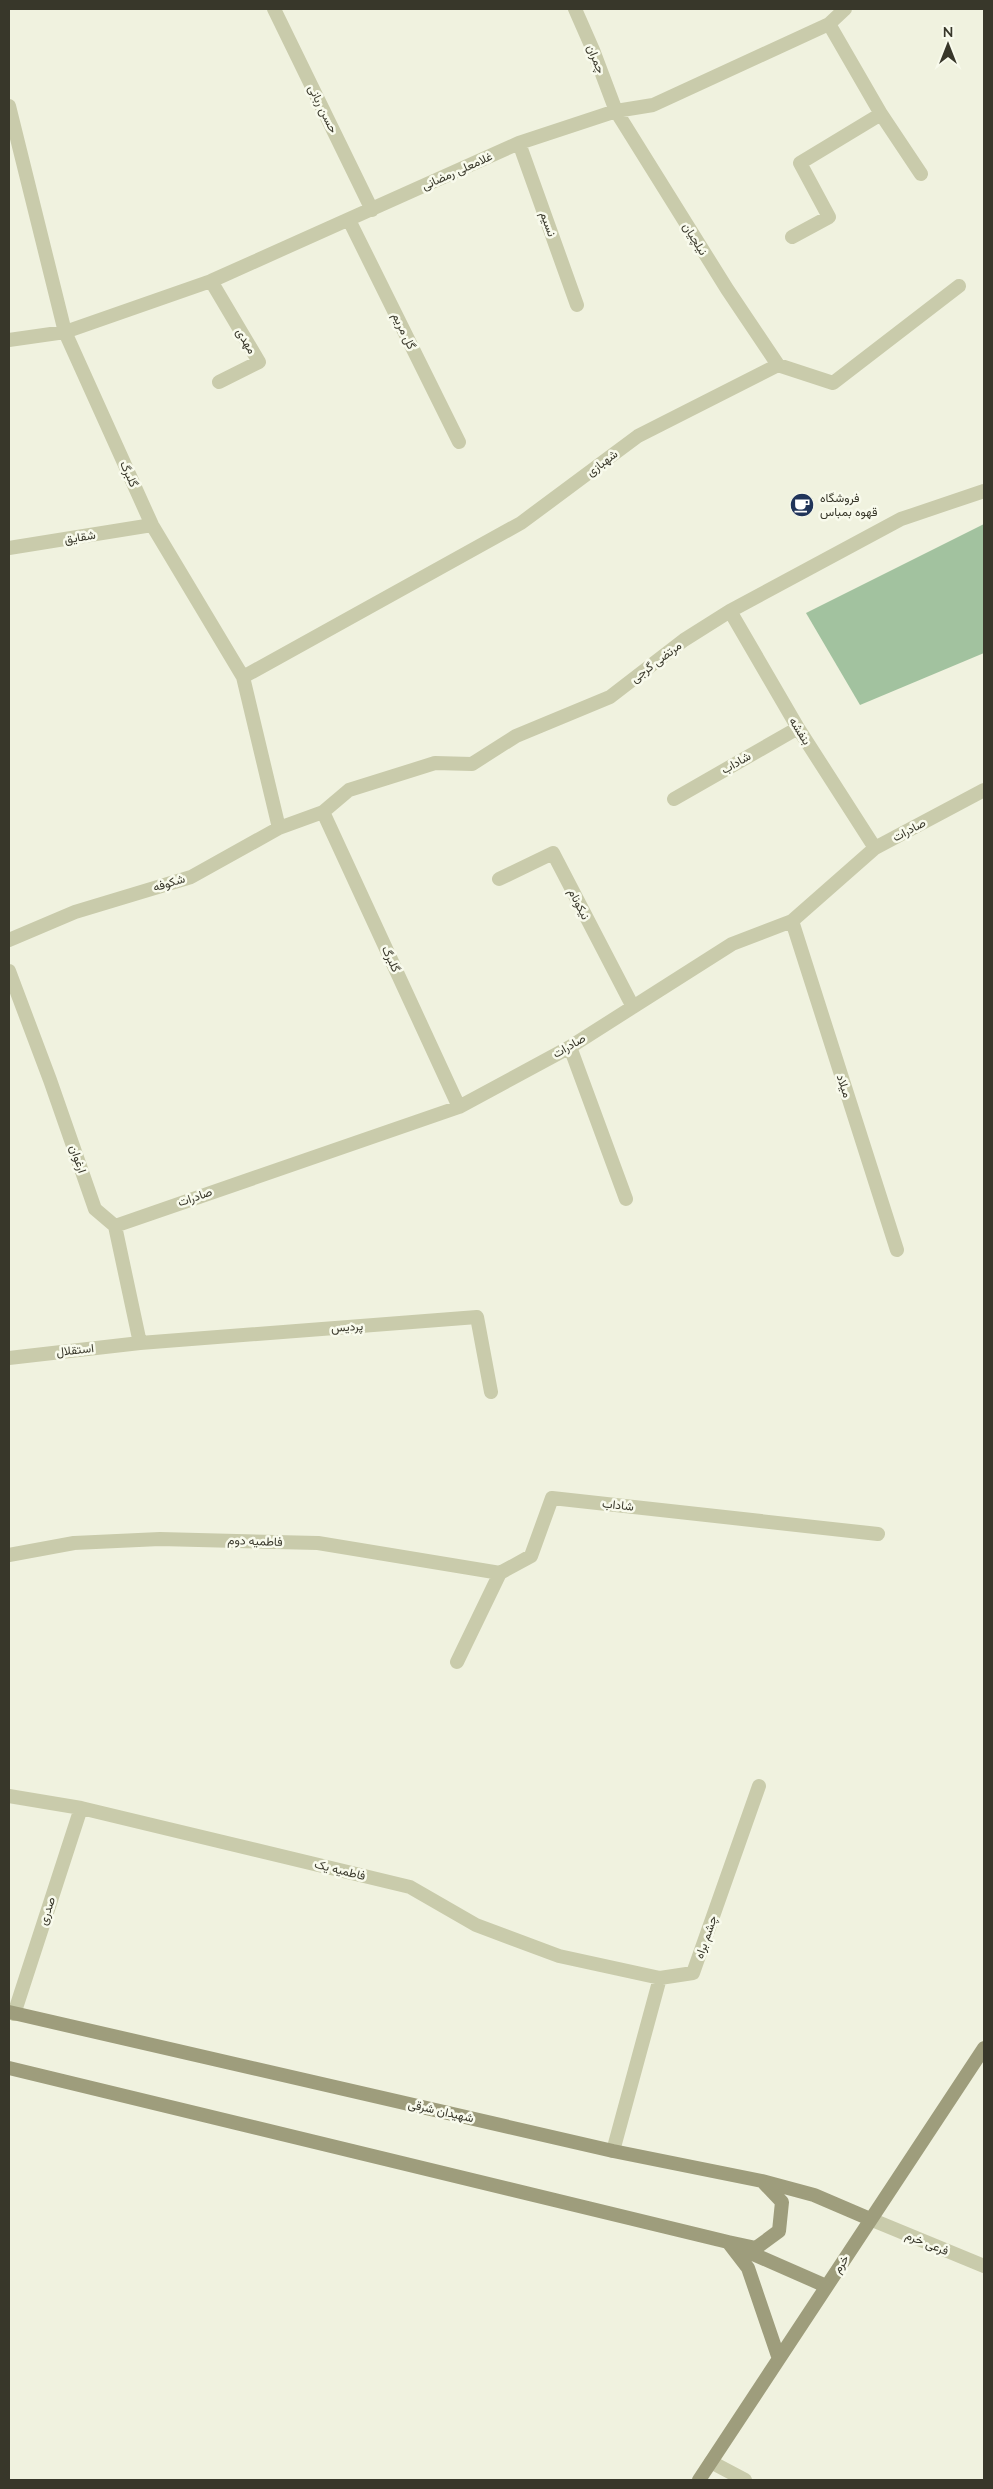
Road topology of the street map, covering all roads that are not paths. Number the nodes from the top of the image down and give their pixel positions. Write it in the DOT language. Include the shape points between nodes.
graph roads {
  1 [pos="274,9"];
  2 [pos="575,9"];
  3 [pos="844,9"];
  4 [pos="829,24"];
  5 [pos="9,106"];
  6 [pos="616,111"];
  7 [pos="881,114"];
  8 [pos="519,143"];
  9 [pos="921,174"];
  10 [pos="372,210"];
  11 [pos="349,220"];
  12 [pos="792,237"];
  13 [pos="212,281"];
  14 [pos="959,286"];
  15 [pos="577,305"];
  16 [pos="65,332"];
  17 [pos="9,340"];
  18 [pos="778,365"];
  19 [pos="219,382"];
  20 [pos="459,442"];
  21 [pos="984,491"];
  22 [pos="152,525"];
  23 [pos="9,548"];
  24 [pos="730,611"];
  25 [pos="243,677"];
  26 [pos="798,728"];
  27 [pos="984,790"];
  28 [pos="674,799"];
  29 [pos="323,812"];
  30 [pos="279,828"];
  31 [pos="875,848"];
  32 [pos="499,879"];
  33 [pos="792,921"];
  34 [pos="9,940"];
  35 [pos="9,972"];
  36 [pos="633,1007"];
  37 [pos="570,1047"];
  38 [pos="459,1107"];
  39 [pos="626,1199"];
  40 [pos="115,1226"];
  41 [pos="897,1250"];
  42 [pos="140,1343"];
  43 [pos="9,1358"];
  44 [pos="491,1392"];
  45 [pos="878,1534"];
  46 [pos="9,1555"];
  47 [pos="500,1573"];
  48 [pos="457,1662"];
  49 [pos="759,1786"];
  50 [pos="9,1796"];
  51 [pos="81,1808"];
  52 [pos="660,1978"];
  53 [pos="11,2013"];
  54 [pos="984,2048"];
  55 [pos="9,2068"];
  56 [pos="613,2150"];
  57 [pos="762,2181"];
  58 [pos="870,2219"];
  59 [pos="728,2242"];
  60 [pos="984,2266"];
  61 [pos="826,2286"];
  62 [pos="778,2359"];
  63 [pos="711,2462"];
  64 [pos="699,2480"];
  65 [pos="745,2480"];
  1 -- 10 [label="street, حسن ربانی"];
  2 -- 6 [label="street, چمران"];
  3 -- 4 [label="street, غلامعلی رمضانی"];
  4 -- 6 [label="street, غلامعلی رمضانی" via="653,105"];
  4 -- 7 [label="street"];
  5 -- 16 [label="street, گلبرگ"];
  6 -- 8 [label="street, غلامعلی رمضانی"];
  6 -- 18 [label="street, نیلچیان" via="727,290"];
  7 -- 9 [label="street"];
  7 -- 12 [label="street" via="800,163 829,217"];
  8 -- 10 [label="street, غلامعلی رمضانی"];
  8 -- 15 [label="street, نسیم"];
  10 -- 11 [label="street, غلامعلی رمضانی"];
  11 -- 13 [label="street, غلامعلی رمضانی"];
  11 -- 20 [label="street, گل مریم"];
  13 -- 16 [label="street, غلامعلی رمضانی"];
  13 -- 19 [label="street, مهدی" via="259,362"];
  14 -- 18 [label="street" via="833,383"];
  16 -- 17 [label="street, غلامعلی رمضانی"];
  16 -- 22 [label="street, گلبرگ"];
  18 -- 25 [label="street, شهبازی" via="638,436 521,523"];
  21 -- 24 [label="street, مرتضی گرجی" via="901,519"];
  22 -- 23 [label="street, شقایق"];
  22 -- 25 [label="street, گلبرگ"];
  24 -- 26 [label="street, بنفشه"];
  24 -- 29 [label="street, مرتضی گرجی" via="684,640 610,697 516,736 472,764 435,763 349,790"];
  25 -- 30 [label="street, گلبرگ"];
  26 -- 28 [label="street, شاداب"];
  26 -- 31 [label="street, بنفشه"];
  27 -- 31 [label="street, صادرات"];
  29 -- 30 [label="street, شکوفه"];
  29 -- 38 [label="street, گلبرگ"];
  30 -- 34 [label="street, شکوفه" via="191,877 75,912"];
  31 -- 33 [label="street, صادرات"];
  32 -- 36 [label="street, نیکونام" via="554,853"];
  33 -- 36 [label="street, صادرات" via="732,944"];
  33 -- 41 [label="street, میلاد"];
  35 -- 40 [label="street, ارغوان" via="95,1209"];
  36 -- 37 [label="street, صادرات"];
  37 -- 38 [label="street, صادرات"];
  37 -- 39 [label="street"];
  38 -- 40 [label="street, صادرات"];
  40 -- 42 [label="street"];
  42 -- 43 [label="street, استقلال"];
  42 -- 44 [label="street, پردیس" via="477,1317"];
  45 -- 47 [label="street, شاداب" via="552,1498 531,1556"];
  46 -- 47 [label="street, فاطمیه دوم" via="74,1543 160,1539 318,1543"];
  47 -- 48 [label="street"];
  49 -- 52 [label="street, چشم براه" via="693,1973"];
  50 -- 51 [label="street, فاطمیه یک"];
  51 -- 52 [label="street, فاطمیه یک" via="410,1887 476,1925 559,1956"];
  51 -- 53 [label="street, صدری"];
  52 -- 56 [label="street"];
  53 -- 56 [label="main road, شهیدان شرقی"];
  54 -- 58 [label="main road, خرم"];
  55 -- 59 [label="main road"];
  56 -- 57 [label="main road, شهیدان شرقی"];
  57 -- 58 [label="main road, شهیدان شرقی" via="814,2195"];
  57 -- 59 [label="main road" via="782,2202 779,2231 756,2248"];
  58 -- 60 [label="street, فرعی خرم"];
  58 -- 61 [label="main road, خرم"];
  59 -- 61 [label="main road"];
  59 -- 62 [label="main road" via="748,2268"];
  61 -- 62 [label="main road, خرم"];
  62 -- 63 [label="main road, خرم"];
  63 -- 64 [label="main road, خرم"];
  63 -- 65 [label="street"];
}
